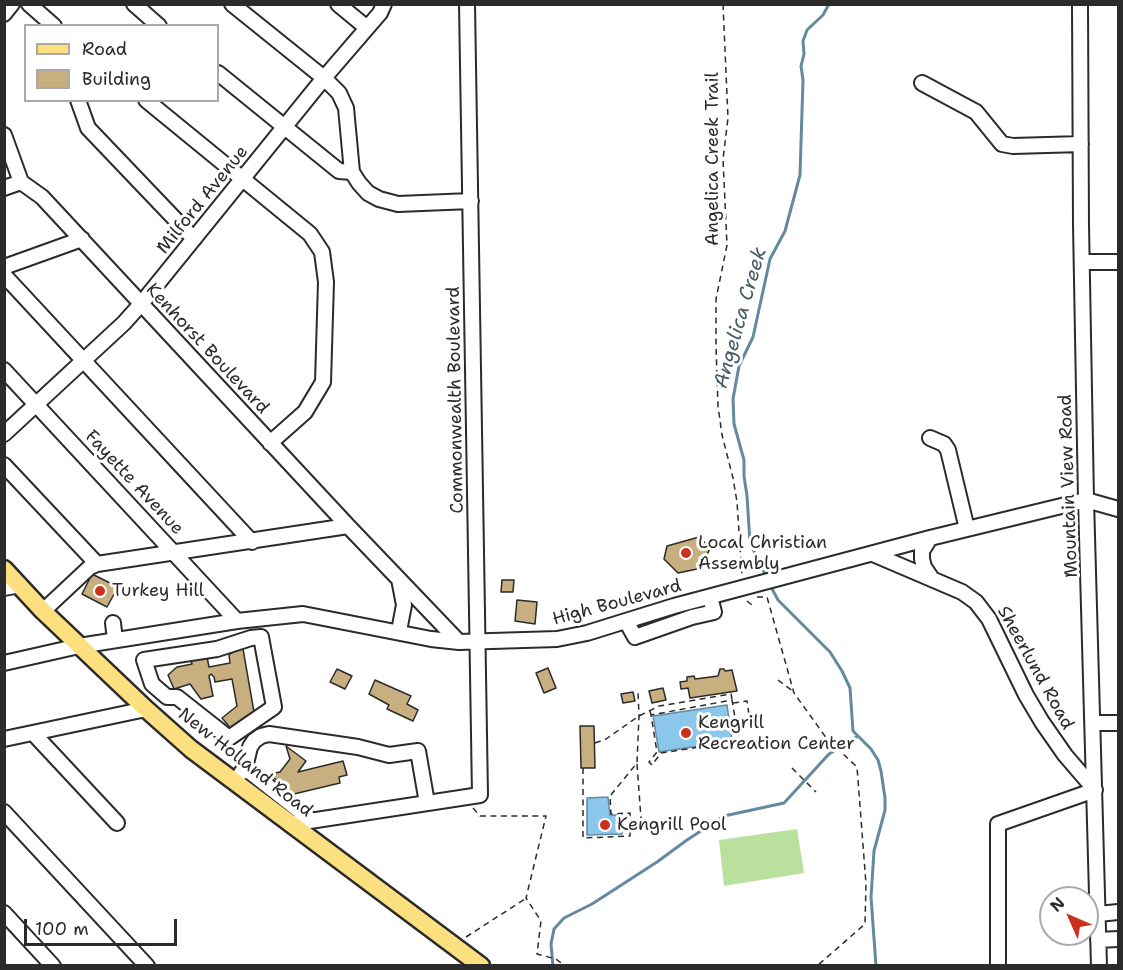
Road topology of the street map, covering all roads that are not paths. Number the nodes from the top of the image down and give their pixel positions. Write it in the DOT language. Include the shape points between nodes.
graph roads {
  1 [pos="12,4"];
  2 [pos="28,4"];
  3 [pos="134,4"];
  4 [pos="232,4"];
  5 [pos="338,4"];
  6 [pos="384,4"];
  7 [pos="467,4"];
  8 [pos="1080,4"];
  9 [pos="4,14"];
  10 [pos="52,24"];
  11 [pos="157,24"];
  12 [pos="367,28"];
  13 [pos="219,74"];
  14 [pos="324,78"];
  15 [pos="922,83"];
  16 [pos="79,102"];
  17 [pos="148,102"];
  18 [pos="285,128"];
  19 [pos="4,135"];
  20 [pos="1081,144"];
  21 [pos="352,172"];
  22 [pos="243,179"];
  23 [pos="21,182"];
  24 [pos="4,188"];
  25 [pos="471,201"];
  26 [pos="82,239"];
  27 [pos="194,239"];
  28 [pos="1082,262"];
  29 [pos="1119,262"];
  30 [pos="4,267"];
  31 [pos="4,275"];
  32 [pos="141,304"];
  33 [pos="84,361"];
  34 [pos="4,370"];
  35 [pos="37,404"];
  36 [pos="4,434"];
  37 [pos="930,438"];
  38 [pos="270,443"];
  39 [pos="4,465"];
  40 [pos="1086,500"];
  41 [pos="1119,509"];
  42 [pos="348,526"];
  43 [pos="967,529"];
  44 [pos="930,538"];
  45 [pos="252,542"];
  46 [pos="174,554"];
  47 [pos="873,554"];
  48 [pos="97,564"];
  49 [pos="4,569"];
  50 [pos="399,579"];
  51 [pos="932,579"];
  52 [pos="12,587"];
  53 [pos="44,611"];
  54 [pos="243,620"];
  55 [pos="113,622"];
  56 [pos="399,631"];
  57 [pos="158,633"];
  58 [pos="251,638"];
  59 [pos="116,640"];
  60 [pos="459,642"];
  61 [pos="478,642"];
  62 [pos="79,645"];
  63 [pos="162,658"];
  64 [pos="4,663"];
  65 [pos="146,709"];
  66 [pos="1093,723"];
  67 [pos="1119,723"];
  68 [pos="33,733"];
  69 [pos="4,739"];
  70 [pos="245,768"];
  71 [pos="234,782"];
  72 [pos="1095,790"];
  73 [pos="427,803"];
  74 [pos="4,812"];
  75 [pos="311,820"];
  76 [pos="117,823"];
  77 [pos="290,824"];
  78 [pos="1097,886"];
  79 [pos="1119,912"];
  80 [pos="4,913"];
  81 [pos="1099,914"];
  82 [pos="1119,939"];
  83 [pos="1099,940"];
  84 [pos="1098,946"];
  85 [pos="53,966"];
  86 [pos="147,966"];
  87 [pos="481,966"];
  88 [pos="998,966"];
  89 [pos="1099,966"];
  1 -- 9 [label="street"];
  2 -- 10 [label="street"];
  3 -- 11 [label="street"];
  4 -- 14 [label="street"];
  5 -- 12 [label="street"];
  6 -- 12 [label="street, Milford Avenue"];
  7 -- 25 [label="street, Commonwealth Boulevard"];
  8 -- 20 [label="street, Mountain View Road"];
  12 -- 14 [label="street, Milford Avenue"];
  13 -- 18 [label="street"];
  14 -- 18 [label="street, Milford Avenue"];
  14 -- 21 [label="street" via="339,93 346,108"];
  15 -- 20 [label="street" via="976,112 1002,144"];
  16 -- 27 [label="street" via="88,128"];
  17 -- 22 [label="street"];
  18 -- 21 [label="street" via="339,171"];
  18 -- 22 [label="street, Milford Avenue"];
  19 -- 23 [label="street"];
  20 -- 28 [label="street, Mountain View Road"];
  21 -- 25 [label="street" via="368,193 398,204"];
  22 -- 27 [label="street, Milford Avenue"];
  22 -- 38 [label="street" via="310,234 322,252 325,270 323,382 305,411"];
  23 -- 24 [label="street"];
  23 -- 26 [label="street, Kenhorst Boulevard" via="42,197"];
  25 -- 61 [label="street, Commonwealth Boulevard"];
  26 -- 30 [label="street"];
  26 -- 32 [label="street, Kenhorst Boulevard"];
  27 -- 32 [label="street, Milford Avenue"];
  28 -- 29 [label="street"];
  28 -- 40 [label="street, Mountain View Road"];
  31 -- 33 [label="street"];
  32 -- 33 [label="street, Milford Avenue"];
  32 -- 38 [label="street, Kenhorst Boulevard"];
  33 -- 35 [label="street, Milford Avenue"];
  33 -- 45 [label="street"];
  34 -- 35 [label="street, Fayette Avenue"];
  35 -- 36 [label="street, Milford Avenue"];
  35 -- 46 [label="street, Fayette Avenue"];
  37 -- 43 [label="street" via="948,450"];
  38 -- 42 [label="street, Kenhorst Boulevard"];
  39 -- 48 [label="street"];
  40 -- 41 [label="street, High Boulevard"];
  40 -- 43 [label="street, High Boulevard"];
  40 -- 66 [label="street, Mountain View Road"];
  42 -- 45 [label="street"];
  42 -- 50 [label="street, Kenhorst Boulevard"];
  43 -- 44 [label="street, High Boulevard"];
  44 -- 47 [label="street, High Boulevard"];
  44 -- 51 [label="street" via="922,559"];
  45 -- 46 [label="street"];
  46 -- 48 [label="street"];
  46 -- 54 [label="street, Fayette Avenue"];
  47 -- 51 [label="street, Sheerlund Road"];
  47 -- 61 [label="street, High Boulevard" via="587,633 557,639"];
  48 -- 53 [label="street"];
  49 -- 52 [label="main road, New Holland Road"];
  50 -- 56 [label="street" via="404,605"];
  50 -- 60 [label="street, Kenhorst Boulevard"];
  51 -- 72 [label="street, Sheerlund Road" via="962,592 984,610 1042,722"];
  52 -- 53 [label="main road, New Holland Road"];
  53 -- 62 [label="main road, New Holland Road"];
  54 -- 56 [label="street, High Boulevard" via="303,614"];
  54 -- 57 [label="street, High Boulevard"];
  54 -- 58 [label="street"];
  55 -- 59 [label="street"];
  56 -- 60 [label="street, High Boulevard"];
  57 -- 59 [label="street, High Boulevard"];
  57 -- 63 [label="street"];
  58 -- 63 [label="street" via="217,649"];
  58 -- 63 [label="street" via="261,637 274,707 229,738 177,697 167,697 152,684 144,660"];
  59 -- 62 [label="street, High Boulevard"];
  60 -- 61 [label="street, High Boulevard"];
  61 -- 73 [label="street, Commonwealth Boulevard" via="480,795"];
  62 -- 64 [label="street, High Boulevard"];
  62 -- 65 [label="main road, New Holland Road"];
  65 -- 68 [label="street"];
  65 -- 71 [label="main road, New Holland Road"];
  66 -- 67 [label="street"];
  66 -- 72 [label="street, Mountain View Road"];
  68 -- 69 [label="street"];
  68 -- 76 [label="street"];
  70 -- 71 [label="street"];
  70 -- 73 [label="street" via="254,741 269,734 389,755 418,751"];
  70 -- 75 [label="street"];
  71 -- 77 [label="main road, New Holland Road"];
  72 -- 78 [label="street, Mountain View Road"];
  72 -- 88 [label="street" via="998,824"];
  73 -- 75 [label="street"];
  74 -- 86 [label="street"];
  75 -- 77 [label="street"];
  77 -- 87 [label="main road, New Holland Road"];
  79 -- 81 [label="street"];
  80 -- 85 [label="street"];
  82 -- 83 [label="street"];
  84 -- 89 [label="street, Mountain View Road"];
}
